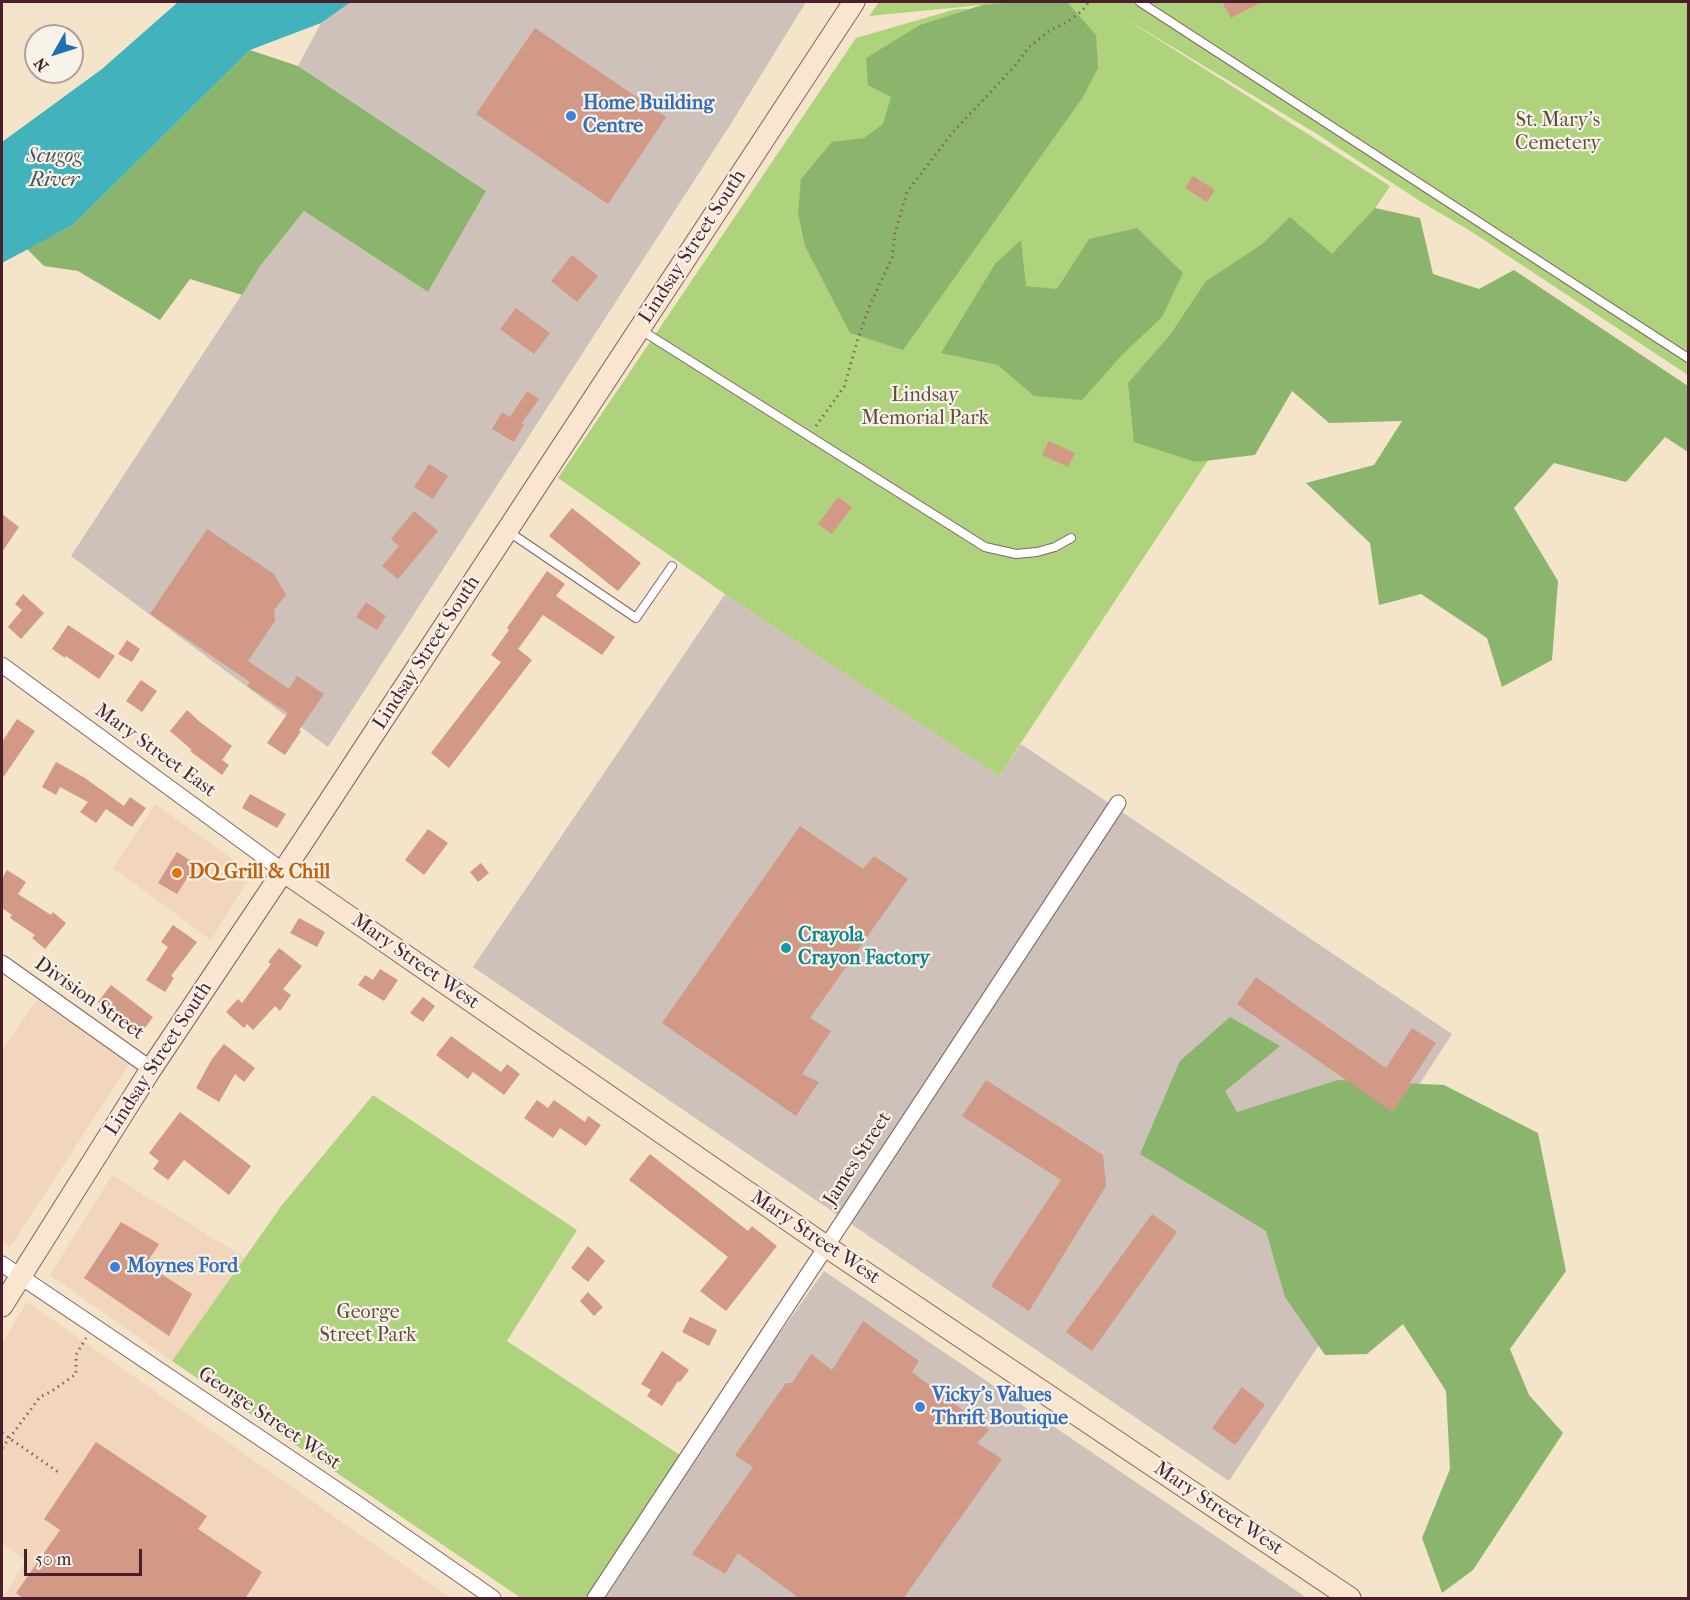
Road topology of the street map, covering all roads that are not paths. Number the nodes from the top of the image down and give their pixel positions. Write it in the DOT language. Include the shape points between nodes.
graph roads {
  1 [pos="854,2"];
  2 [pos="1140,2"];
  3 [pos="639,329"];
  4 [pos="1689,358"];
  5 [pos="507,530"];
  6 [pos="1071,538"];
  7 [pos="672,566"];
  8 [pos="4,673"];
  9 [pos="1118,803"];
  10 [pos="283,871"];
  11 [pos="2,963"];
  12 [pos="151,1069"];
  13 [pos="827,1247"];
  14 [pos="2,1264"];
  15 [pos="20,1277"];
  16 [pos="2,1306"];
  17 [pos="493,1599"];
  18 [pos="595,1599"];
  19 [pos="1350,1599"];
  1 -- 3 [label="main road, Lindsay Street South"];
  2 -- 4 [label="lane"];
  3 -- 5 [label="main road, Lindsay Street South"];
  3 -- 6 [label="lane" via="985,547 1016,554 1037,552"];
  5 -- 7 [label="lane" via="636,618"];
  5 -- 10 [label="main road, Lindsay Street South"];
  8 -- 10 [label="street, Mary Street East"];
  9 -- 13 [label="street, James Street"];
  10 -- 12 [label="main road, Lindsay Street South"];
  10 -- 13 [label="main road, Mary Street West"];
  11 -- 12 [label="street, Division Street"];
  12 -- 15 [label="main road, Lindsay Street South"];
  13 -- 18 [label="street, James Street"];
  13 -- 19 [label="main road, Mary Street West"];
  14 -- 15 [label="street, George Street West"];
  15 -- 16 [label="main road, Lindsay Street South"];
  15 -- 17 [label="street, George Street West"];
}
